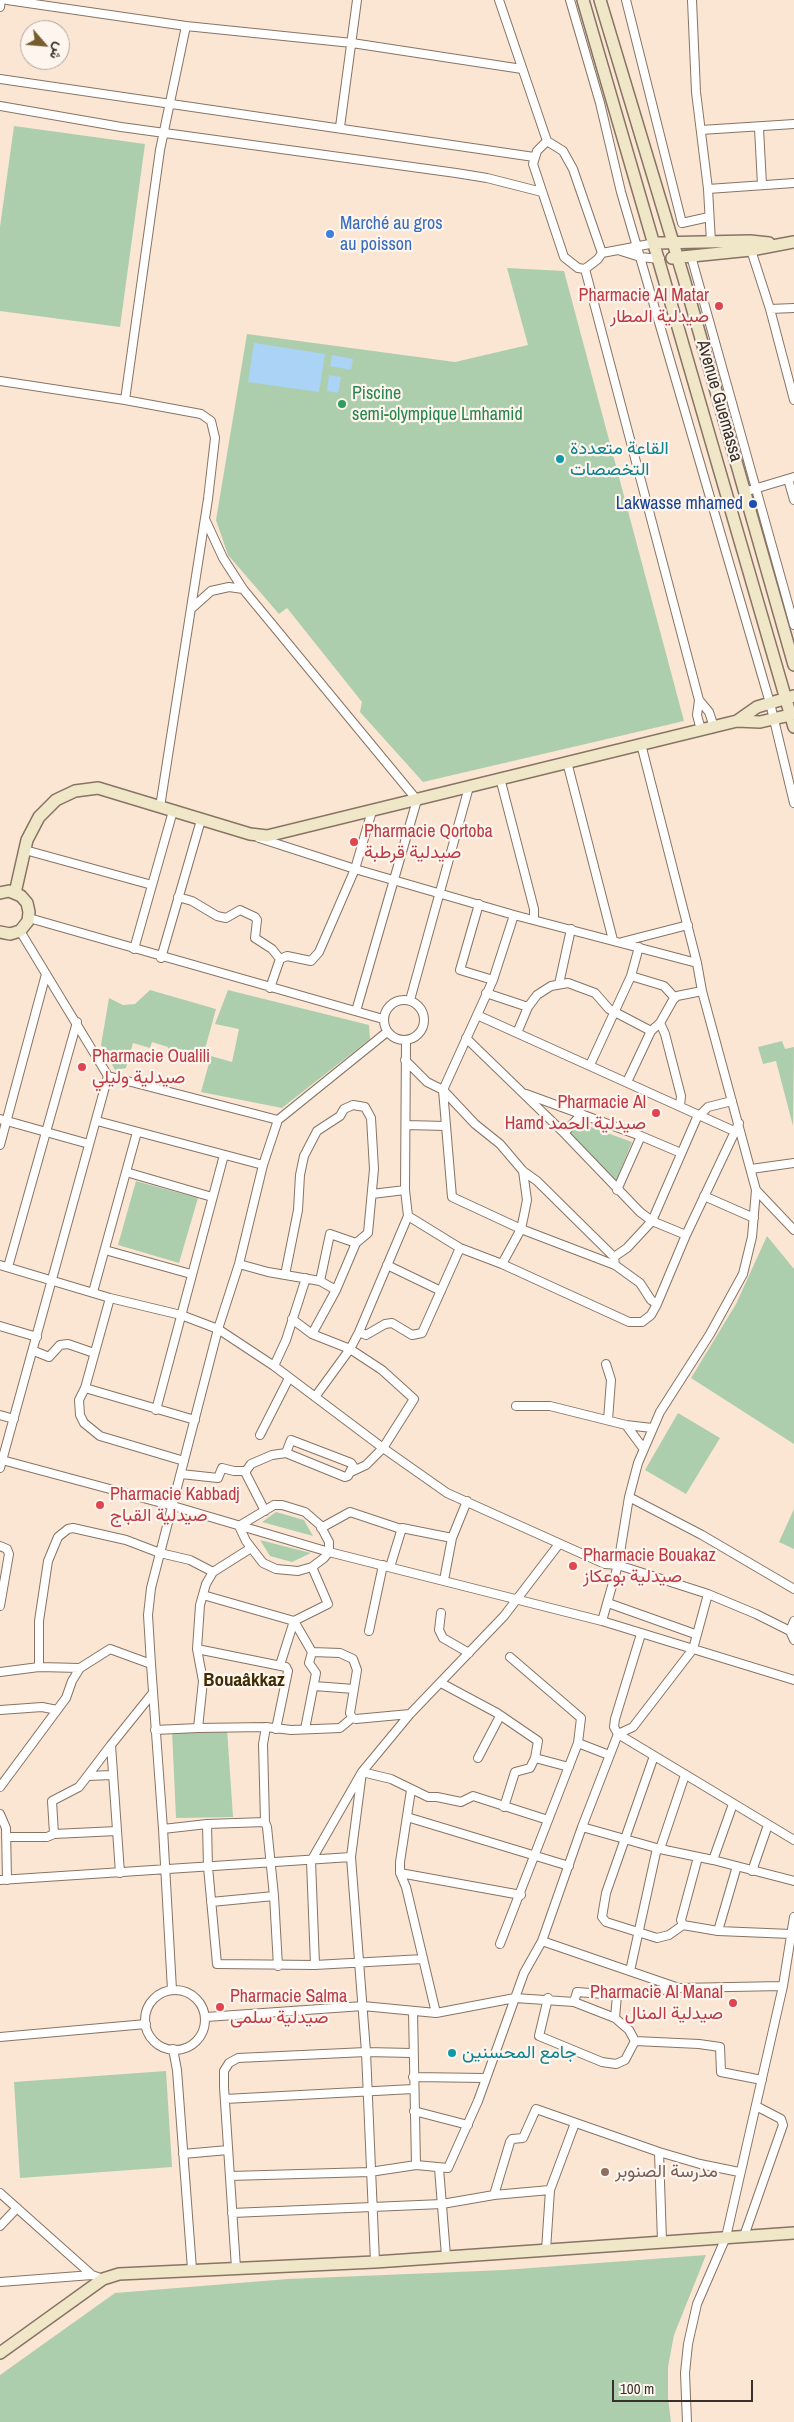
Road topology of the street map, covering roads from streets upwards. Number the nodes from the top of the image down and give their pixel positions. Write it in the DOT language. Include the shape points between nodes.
graph roads {
  1 [pos="1,0"];
  2 [pos="7,0"];
  3 [pos="357,0"];
  4 [pos="500,0"];
  5 [pos="570,0"];
  6 [pos="584,0"];
  7 [pos="600,0"];
  8 [pos="626,0"];
  9 [pos="692,0"];
  10 [pos="0,7"];
  11 [pos="186,26"];
  12 [pos="352,43"];
  13 [pos="522,69"];
  14 [pos="0,79"];
  15 [pos="171,103"];
  16 [pos="0,106"];
  17 [pos="794,124"];
  18 [pos="340,127"];
  19 [pos="759,128"];
  20 [pos="701,130"];
  21 [pos="164,133"];
  22 [pos="547,141"];
  23 [pos="534,156"];
  24 [pos="794,183"];
  25 [pos="762,185"];
  26 [pos="708,189"];
  27 [pos="542,192"];
  28 [pos="709,218"];
  29 [pos="711,242"];
  30 [pos="794,242"];
  31 [pos="655,243"];
  32 [pos="674,243"];
  33 [pos="778,244"];
  34 [pos="637,245"];
  35 [pos="751,250"];
  36 [pos="621,251"];
  37 [pos="602,252"];
  38 [pos="691,256"];
  39 [pos="640,257"];
  40 [pos="678,258"];
  41 [pos="660,259"];
  42 [pos="584,268"];
  43 [pos="794,308"];
  44 [pos="770,309"];
  45 [pos="0,381"];
  46 [pos="792,386"];
  47 [pos="125,400"];
  48 [pos="794,400"];
  49 [pos="791,478"];
  50 [pos="756,488"];
  51 [pos="744,492"];
  52 [pos="794,500"];
  53 [pos="205,517"];
  54 [pos="243,589"];
  55 [pos="191,609"];
  56 [pos="794,625"];
  57 [pos="794,665"];
  58 [pos="790,697"];
  59 [pos="699,700"];
  60 [pos="770,703"];
  61 [pos="793,714"];
  62 [pos="774,719"];
  63 [pos="737,721"];
  64 [pos="714,727"];
  65 [pos="794,727"];
  66 [pos="701,730"];
  67 [pos="641,744"];
  68 [pos="567,762"];
  69 [pos="500,778"];
  70 [pos="468,787"];
  71 [pos="417,800"];
  72 [pos="794,803"];
  73 [pos="160,807"];
  74 [pos="173,811"];
  75 [pos="372,812"];
  76 [pos="201,820"];
  77 [pos="250,834"];
  78 [pos="25,850"];
  79 [pos="355,869"];
  80 [pos="395,880"];
  81 [pos="152,885"];
  82 [pos="439,892"];
  83 [pos="0,893"];
  84 [pos="16,893"];
  85 [pos="178,896"];
  86 [pos="479,904"];
  87 [pos="514,915"];
  88 [pos="29,918"];
  89 [pos="534,920"];
  90 [pos="688,925"];
  91 [pos="571,929"];
  92 [pos="20,931"];
  93 [pos="1,935"];
  94 [pos="617,941"];
  95 [pos="639,947"];
  96 [pos="134,949"];
  97 [pos="161,958"];
  98 [pos="280,959"];
  99 [pos="697,963"];
  100 [pos="46,974"];
  101 [pos="631,976"];
  102 [pos="493,980"];
  103 [pos="559,984"];
  104 [pos="270,988"];
  105 [pos="702,991"];
  106 [pos="486,993"];
  107 [pos="675,998"];
  108 [pos="410,1000"];
  109 [pos="528,1007"];
  110 [pos="356,1010"];
  111 [pos="614,1013"];
  112 [pos="478,1015"];
  113 [pos="383,1019"];
  114 [pos="76,1022"];
  115 [pos="660,1023"];
  116 [pos="650,1031"];
  117 [pos="387,1032"];
  118 [pos="517,1033"];
  119 [pos="466,1038"];
  120 [pos="406,1040"];
  121 [pos="405,1060"];
  122 [pos="590,1065"];
  123 [pos="108,1076"];
  124 [pos="627,1082"];
  125 [pos="443,1090"];
  126 [pos="525,1094"];
  127 [pos="732,1101"];
  128 [pos="680,1106"];
  129 [pos="582,1114"];
  130 [pos="699,1115"];
  131 [pos="4,1120"];
  132 [pos="278,1120"];
  133 [pos="97,1121"];
  134 [pos="739,1123"];
  135 [pos="406,1125"];
  136 [pos="446,1126"];
  137 [pos="734,1131"];
  138 [pos="44,1132"];
  139 [pos="137,1132"];
  140 [pos="564,1133"];
  141 [pos="641,1136"];
  142 [pos="89,1144"];
  143 [pos="0,1145"];
  144 [pos="681,1153"];
  145 [pos="224,1155"];
  146 [pos="794,1163"];
  147 [pos="263,1165"];
  148 [pos="751,1169"];
  149 [pos="523,1171"];
  150 [pos="126,1172"];
  151 [pos="405,1190"];
  152 [pos="617,1190"];
  153 [pos="756,1190"];
  154 [pos="372,1194"];
  155 [pos="704,1196"];
  156 [pos="212,1197"];
  157 [pos="408,1216"];
  158 [pos="754,1218"];
  159 [pos="652,1221"];
  160 [pos="521,1229"];
  161 [pos="794,1230"];
  162 [pos="686,1235"];
  163 [pos="356,1243"];
  164 [pos="460,1248"];
  165 [pos="106,1250"];
  166 [pos="615,1261"];
  167 [pos="239,1264"];
  168 [pos="502,1264"];
  169 [pos="4,1266"];
  170 [pos="387,1266"];
  171 [pos="191,1274"];
  172 [pos="285,1275"];
  173 [pos="306,1278"];
  174 [pos="53,1281"];
  175 [pos="320,1281"];
  176 [pos="336,1290"];
  177 [pos="441,1291"];
  178 [pos="93,1292"];
  179 [pos="110,1298"];
  180 [pos="657,1304"];
  181 [pos="180,1315"];
  182 [pos="292,1319"];
  183 [pos="0,1326"];
  184 [pos="218,1329"];
  185 [pos="359,1332"];
  186 [pos="312,1334"];
  187 [pos="37,1337"];
  188 [pos="350,1349"];
  189 [pos="34,1351"];
  190 [pos="94,1352"];
  191 [pos="606,1364"];
  192 [pos="274,1366"];
  193 [pos="289,1378"];
  194 [pos="85,1388"];
  195 [pos="315,1397"];
  196 [pos="516,1406"];
  197 [pos="156,1410"];
  198 [pos="0,1415"];
  199 [pos="14,1419"];
  200 [pos="195,1420"];
  201 [pos="608,1420"];
  202 [pos="626,1425"];
  203 [pos="652,1428"];
  204 [pos="260,1435"];
  205 [pos="383,1448"];
  206 [pos="643,1448"];
  207 [pos="286,1453"];
  208 [pos="184,1461"];
  209 [pos="1,1464"];
  210 [pos="246,1471"];
  211 [pos="351,1472"];
  212 [pos="181,1474"];
  213 [pos="629,1497"];
  214 [pos="467,1501"];
  215 [pos="173,1506"];
  216 [pos="265,1511"];
  217 [pos="239,1526"];
  218 [pos="322,1528"];
  219 [pos="401,1529"];
  220 [pos="452,1538"];
  221 [pos="559,1544"];
  222 [pos="0,1546"];
  223 [pos="251,1548"];
  224 [pos="329,1552"];
  225 [pos="160,1553"];
  226 [pos="618,1565"];
  227 [pos="312,1566"];
  228 [pos="386,1566"];
  229 [pos="213,1572"];
  230 [pos="444,1580"];
  231 [pos="794,1589"];
  232 [pos="708,1594"];
  233 [pos="203,1595"];
  234 [pos="517,1600"];
  235 [pos="608,1603"];
  236 [pos="0,1606"];
  237 [pos="441,1613"];
  238 [pos="294,1621"];
  239 [pos="602,1621"];
  240 [pos="794,1621"];
  241 [pos="369,1631"];
  242 [pos="790,1631"];
  243 [pos="641,1634"];
  244 [pos="695,1634"];
  245 [pos="794,1640"];
  246 [pos="197,1648"];
  247 [pos="693,1649"];
  248 [pos="312,1652"];
  249 [pos="469,1653"];
  250 [pos="510,1657"];
  251 [pos="151,1664"];
  252 [pos="280,1665"];
  253 [pos="39,1667"];
  254 [pos="80,1668"];
  255 [pos="0,1672"];
  256 [pos="794,1680"];
  257 [pos="441,1683"];
  258 [pos="314,1686"];
  259 [pos="354,1689"];
  260 [pos="152,1694"];
  261 [pos="0,1710"];
  262 [pos="57,1710"];
  263 [pos="410,1714"];
  264 [pos="500,1716"];
  265 [pos="352,1718"];
  266 [pos="266,1727"];
  267 [pos="198,1728"];
  268 [pos="276,1728"];
  269 [pos="305,1729"];
  270 [pos="155,1730"];
  271 [pos="618,1734"];
  272 [pos="578,1743"];
  273 [pos="111,1745"];
  274 [pos="609,1755"];
  275 [pos="654,1756"];
  276 [pos="478,1758"];
  277 [pos="535,1758"];
  278 [pos="568,1767"];
  279 [pos="362,1772"];
  280 [pos="112,1775"];
  281 [pos="685,1775"];
  282 [pos="88,1776"];
  283 [pos="0,1787"];
  284 [pos="411,1790"];
  285 [pos="733,1804"];
  286 [pos="504,1806"];
  287 [pos="0,1814"];
  288 [pos="407,1817"];
  289 [pos="548,1820"];
  290 [pos="265,1822"];
  291 [pos="207,1824"];
  292 [pos="768,1825"];
  293 [pos="582,1826"];
  294 [pos="164,1829"];
  295 [pos="117,1832"];
  296 [pos="54,1834"];
  297 [pos="6,1837"];
  298 [pos="624,1839"];
  299 [pos="794,1840"];
  300 [pos="659,1849"];
  301 [pos="534,1856"];
  302 [pos="351,1857"];
  303 [pos="698,1857"];
  304 [pos="713,1860"];
  305 [pos="311,1861"];
  306 [pos="270,1862"];
  307 [pos="569,1866"];
  308 [pos="737,1866"];
  309 [pos="208,1867"];
  310 [pos="166,1870"];
  311 [pos="752,1870"];
  312 [pos="400,1872"];
  313 [pos="120,1873"];
  314 [pos="3,1880"];
  315 [pos="794,1881"];
  316 [pos="520,1895"];
  317 [pos="274,1896"];
  318 [pos="211,1902"];
  319 [pos="794,1917"];
  320 [pos="682,1925"];
  321 [pos="639,1930"];
  322 [pos="718,1931"];
  323 [pos="791,1934"];
  324 [pos="542,1940"];
  325 [pos="500,1944"];
  326 [pos="423,1959"];
  327 [pos="358,1962"];
  328 [pos="314,1965"];
  329 [pos="278,1966"];
  330 [pos="630,1971"];
  331 [pos="783,1986"];
  332 [pos="678,1988"];
  333 [pos="172,1990"];
  334 [pos="617,1995"];
  335 [pos="515,1998"];
  336 [pos="548,1998"];
  337 [pos="574,2002"];
  338 [pos="363,2006"];
  339 [pos="413,2011"];
  340 [pos="436,2013"];
  341 [pos="206,2016"];
  342 [pos="615,2018"];
  343 [pos="146,2024"];
  344 [pos="0,2037"];
  345 [pos="635,2041"];
  346 [pos="174,2049"];
  347 [pos="366,2052"];
  348 [pos="412,2052"];
  349 [pos="413,2076"];
  350 [pos="485,2078"];
  351 [pos="762,2080"];
  352 [pos="414,2089"];
  353 [pos="368,2091"];
  354 [pos="225,2099"];
  355 [pos="756,2106"];
  356 [pos="414,2111"];
  357 [pos="575,2123"];
  358 [pos="468,2125"];
  359 [pos="228,2150"];
  360 [pos="659,2152"];
  361 [pos="183,2154"];
  362 [pos="416,2165"];
  363 [pos="439,2168"];
  364 [pos="370,2172"];
  365 [pos="739,2172"];
  366 [pos="230,2176"];
  367 [pos="550,2190"];
  368 [pos="0,2193"];
  369 [pos="494,2195"];
  370 [pos="442,2204"];
  371 [pos="17,2208"];
  372 [pos="373,2208"];
  373 [pos="232,2213"];
  374 [pos="0,2226"];
  375 [pos="794,2233"];
  376 [pos="744,2236"];
  377 [pos="726,2237"];
  378 [pos="662,2241"];
  379 [pos="546,2250"];
  380 [pos="446,2256"];
  381 [pos="376,2262"];
  382 [pos="236,2268"];
  383 [pos="192,2269"];
  384 [pos="92,2274"];
  385 [pos="104,2279"];
  386 [pos="0,2282"];
  387 [pos="0,2353"];
  388 [pos="687,2422"];
  1 -- 10 [label="street"];
  2 -- 11 [label="street"];
  3 -- 12 [label="street"];
  4 -- 13 [label="street"];
  5 -- 34 [label="street"];
  6 -- 31 [label="street, Avenue Guemassa" via="638,194"];
  7 -- 32 [label="street, Avenue Guemassa"];
  8 -- 28 [label="street" via="682,223"];
  9 -- 20 [label="street" via="694,73"];
  11 -- 12 [label="street"];
  11 -- 15 [label="street"];
  12 -- 13 [label="street"];
  12 -- 18 [label="street"];
  13 -- 22 [label="street"];
  14 -- 15 [label="street"];
  15 -- 18 [label="street"];
  15 -- 21 [label="street"];
  16 -- 21 [label="street"];
  17 -- 19 [label="street"];
  18 -- 23 [label="street"];
  19 -- 20 [label="street"];
  19 -- 25 [label="street"];
  20 -- 26 [label="street"];
  21 -- 27 [label="street" via="456,173"];
  21 -- 47 [label="street"];
  22 -- 23 [label="street" via="541,144"];
  22 -- 37 [label="street" via="563,151 573,169"];
  23 -- 27 [label="street" via="533,164"];
  24 -- 25 [label="street"];
  25 -- 26 [label="street"];
  26 -- 28 [label="street"];
  27 -- 42 [label="street" via="564,257 578,268"];
  28 -- 29 [label="street"];
  29 -- 32 [label="street"];
  29 -- 33 [label="street"];
  30 -- 33 [label="street"];
  31 -- 32 [label="street"];
  31 -- 34 [label="street"];
  31 -- 41 [label="street, Avenue Guemassa"];
  32 -- 40 [label="street, Avenue Guemassa"];
  33 -- 35 [label="street"];
  34 -- 36 [label="street"];
  34 -- 39 [label="street"];
  35 -- 38 [label="street"];
  35 -- 44 [label="street"];
  36 -- 37 [label="street"];
  36 -- 39 [label="street"];
  37 -- 42 [label="street" via="598,259"];
  38 -- 40 [label="street"];
  38 -- 50 [label="street"];
  39 -- 41 [label="street"];
  39 -- 60 [label="street"];
  40 -- 41 [label="street"];
  40 -- 51 [label="street, Avenue Guemassa"];
  41 -- 58 [label="street, Avenue Guemassa"];
  42 -- 59 [label="street"];
  43 -- 44 [label="street"];
  44 -- 46 [label="street"];
  45 -- 47 [label="street"];
  46 -- 48 [label="street"];
  47 -- 53 [label="street" via="186,410 202,414 211,421 215,446"];
  49 -- 50 [label="street"];
  49 -- 52 [label="street"];
  50 -- 51 [label="street"];
  50 -- 56 [label="street"];
  51 -- 57 [label="street, Avenue Guemassa"];
  53 -- 54 [label="street" via="223,558"];
  53 -- 55 [label="street"];
  54 -- 55 [label="street" via="229,587 210,591"];
  54 -- 71 [label="street"];
  55 -- 73 [label="street"];
  58 -- 60 [label="street"];
  58 -- 61 [label="street, Avenue Guemassa"];
  59 -- 64 [label="street"];
  59 -- 66 [label="street" via="697,714"];
  60 -- 62 [label="street"];
  60 -- 63 [label="street" via="757,707"];
  61 -- 62 [label="street"];
  61 -- 65 [label="street, Avenue Guemassa"];
  62 -- 63 [label="street"];
  62 -- 72 [label="street"];
  63 -- 64 [label="street"];
  64 -- 66 [label="street"];
  66 -- 67 [label="street"];
  67 -- 68 [label="street"];
  67 -- 90 [label="street"];
  68 -- 69 [label="street"];
  68 -- 94 [label="street"];
  69 -- 70 [label="street"];
  69 -- 89 [label="street" via="534,908"];
  70 -- 71 [label="street"];
  70 -- 82 [label="street"];
  71 -- 75 [label="street"];
  71 -- 80 [label="street"];
  73 -- 74 [label="street"];
  73 -- 78 [label="street" via="98,788 75,791 46,808 33,828"];
  74 -- 76 [label="street"];
  74 -- 81 [label="street"];
  75 -- 77 [label="street" via="278,835"];
  75 -- 79 [label="street"];
  76 -- 77 [label="street"];
  76 -- 85 [label="street"];
  77 -- 79 [label="street"];
  78 -- 81 [label="street"];
  78 -- 84 [label="street"];
  79 -- 80 [label="street"];
  79 -- 98 [label="street" via="315,958 304,961 287,956"];
  80 -- 82 [label="street"];
  80 -- 110 [label="street"];
  81 -- 96 [label="street"];
  82 -- 86 [label="street"];
  82 -- 108 [label="street"];
  83 -- 84 [label="street"];
  84 -- 88 [label="street" via="27,903"];
  85 -- 97 [label="street"];
  85 -- 98 [label="street" via="217,916 226,918 240,910 254,917 257,920 255,938 272,949"];
  86 -- 87 [label="street"];
  86 -- 102 [label="street" via="460,970"];
  87 -- 89 [label="street"];
  87 -- 102 [label="street"];
  88 -- 92 [label="street"];
  88 -- 96 [label="street"];
  89 -- 91 [label="street"];
  90 -- 94 [label="street"];
  90 -- 99 [label="street"];
  91 -- 94 [label="street"];
  91 -- 103 [label="street"];
  92 -- 93 [label="street"];
  92 -- 100 [label="street"];
  94 -- 95 [label="street"];
  95 -- 99 [label="street"];
  95 -- 101 [label="street"];
  96 -- 97 [label="street"];
  97 -- 104 [label="street"];
  98 -- 104 [label="street"];
  99 -- 105 [label="street"];
  100 -- 114 [label="street"];
  100 -- 131 [label="street"];
  101 -- 107 [label="street" via="664,986"];
  101 -- 111 [label="street"];
  102 -- 106 [label="street"];
  103 -- 109 [label="street" via="540,993"];
  103 -- 111 [label="street" via="576,984 595,993"];
  104 -- 110 [label="street"];
  105 -- 107 [label="street"];
  105 -- 127 [label="street"];
  106 -- 109 [label="street"];
  106 -- 112 [label="street"];
  107 -- 115 [label="street"];
  108 -- 113 [label="street" via="392,1003"];
  108 -- 120 [label="street" via="420,1008 424,1019 420,1032"];
  109 -- 118 [label="street"];
  110 -- 113 [label="street"];
  111 -- 116 [label="street"];
  111 -- 122 [label="street"];
  112 -- 118 [label="street"];
  112 -- 119 [label="street"];
  113 -- 117 [label="street"];
  114 -- 123 [label="street"];
  114 -- 138 [label="street"];
  115 -- 116 [label="street"];
  115 -- 128 [label="street" via="681,1096"];
  116 -- 124 [label="street"];
  117 -- 120 [label="street" via="397,1039"];
  117 -- 132 [label="street"];
  118 -- 122 [label="street"];
  119 -- 125 [label="street"];
  119 -- 126 [label="street"];
  120 -- 121 [label="street"];
  121 -- 125 [label="street" via="427,1082"];
  121 -- 135 [label="street"];
  122 -- 124 [label="street"];
  123 -- 132 [label="street"];
  123 -- 133 [label="street"];
  124 -- 128 [label="street"];
  125 -- 136 [label="street"];
  125 -- 149 [label="street" via="475,1124 500,1144"];
  126 -- 129 [label="street"];
  126 -- 140 [label="street"];
  127 -- 130 [label="street" via="708,1107"];
  127 -- 134 [label="street"];
  128 -- 130 [label="street"];
  129 -- 140 [label="street"];
  129 -- 141 [label="street"];
  130 -- 137 [label="street"];
  130 -- 144 [label="street"];
  131 -- 138 [label="street"];
  131 -- 143 [label="street"];
  132 -- 147 [label="street"];
  133 -- 139 [label="street"];
  133 -- 142 [label="street"];
  134 -- 137 [label="street"];
  134 -- 148 [label="street"];
  135 -- 136 [label="street"];
  135 -- 151 [label="street"];
  136 -- 160 [label="street" via="452,1197"];
  137 -- 155 [label="street"];
  138 -- 142 [label="street"];
  138 -- 169 [label="street"];
  139 -- 145 [label="street"];
  139 -- 150 [label="street"];
  140 -- 152 [label="street"];
  141 -- 144 [label="street"];
  141 -- 152 [label="street"];
  142 -- 174 [label="street"];
  144 -- 159 [label="street"];
  145 -- 147 [label="street"];
  145 -- 156 [label="street"];
  146 -- 148 [label="street"];
  147 -- 167 [label="street"];
  148 -- 153 [label="street"];
  149 -- 160 [label="street" via="527,1200"];
  149 -- 166 [label="street" via="537,1181"];
  150 -- 156 [label="street"];
  150 -- 165 [label="street"];
  151 -- 154 [label="street"];
  151 -- 157 [label="street"];
  152 -- 159 [label="street"];
  153 -- 158 [label="street"];
  153 -- 161 [label="street"];
  154 -- 163 [label="street" via="368,1233"];
  154 -- 172 [label="street" via="371,1118 365,1107 353,1104 317,1131 304,1156 298,1210"];
  155 -- 158 [label="street"];
  155 -- 162 [label="street"];
  156 -- 171 [label="street"];
  157 -- 164 [label="street"];
  157 -- 170 [label="street"];
  158 -- 203 [label="street" via="743,1274"];
  159 -- 162 [label="street"];
  159 -- 166 [label="street"];
  160 -- 166 [label="street"];
  160 -- 168 [label="street"];
  162 -- 180 [label="street"];
  163 -- 175 [label="street" via="330,1234"];
  163 -- 176 [label="street"];
  164 -- 168 [label="street"];
  164 -- 177 [label="street"];
  165 -- 171 [label="street"];
  165 -- 178 [label="street"];
  166 -- 180 [label="street" via="640,1283"];
  167 -- 172 [label="street"];
  167 -- 184 [label="street"];
  168 -- 180 [label="street" via="629,1322 647,1320"];
  169 -- 174 [label="street"];
  170 -- 177 [label="street"];
  170 -- 185 [label="street"];
  171 -- 181 [label="street"];
  172 -- 173 [label="street"];
  173 -- 175 [label="street"];
  173 -- 182 [label="street"];
  174 -- 178 [label="street"];
  174 -- 187 [label="street"];
  175 -- 176 [label="street"];
  176 -- 186 [label="street"];
  177 -- 185 [label="street" via="420,1335 412,1336 392,1323 366,1335"];
  178 -- 179 [label="street"];
  179 -- 181 [label="street"];
  179 -- 190 [label="street"];
  181 -- 184 [label="street"];
  181 -- 197 [label="street"];
  182 -- 186 [label="street"];
  182 -- 192 [label="street"];
  183 -- 187 [label="street"];
  184 -- 192 [label="street"];
  184 -- 200 [label="street"];
  185 -- 188 [label="street"];
  186 -- 188 [label="street"];
  187 -- 189 [label="street"];
  188 -- 195 [label="street"];
  188 -- 205 [label="street" via="382,1370 414,1399"];
  189 -- 190 [label="street" via="49,1357 60,1345 68,1344"];
  189 -- 199 [label="street"];
  190 -- 194 [label="street"];
  191 -- 201 [label="street" via="610,1380"];
  192 -- 193 [label="street"];
  193 -- 195 [label="street"];
  193 -- 204 [label="street"];
  194 -- 197 [label="street"];
  194 -- 208 [label="street" via="79,1400 80,1415 94,1433"];
  195 -- 205 [label="street"];
  196 -- 201 [label="street" via="550,1406"];
  197 -- 200 [label="street"];
  198 -- 199 [label="street"];
  199 -- 209 [label="street"];
  200 -- 208 [label="street"];
  201 -- 202 [label="street"];
  202 -- 203 [label="street"];
  202 -- 206 [label="street"];
  203 -- 206 [label="street"];
  205 -- 211 [label="street" via="366,1464"];
  205 -- 214 [label="street" via="448,1493"];
  206 -- 213 [label="street"];
  207 -- 210 [label="street" via="251,1464"];
  207 -- 211 [label="street" via="344,1477"];
  207 -- 211 [label="street" via="291,1440 350,1463 353,1466"];
  208 -- 212 [label="street"];
  209 -- 215 [label="street"];
  210 -- 212 [label="street" via="222,1468 218,1478"];
  210 -- 216 [label="street"];
  212 -- 215 [label="street"];
  213 -- 226 [label="street"];
  213 -- 231 [label="street"];
  214 -- 220 [label="street"];
  214 -- 221 [label="street"];
  215 -- 217 [label="street"];
  215 -- 225 [label="street"];
  216 -- 217 [label="street"];
  216 -- 218 [label="street" via="282,1505 305,1512"];
  217 -- 223 [label="street"];
  217 -- 224 [label="street"];
  218 -- 219 [label="street" via="350,1512"];
  218 -- 224 [label="street" via="329,1542"];
  219 -- 220 [label="street"];
  219 -- 228 [label="street"];
  220 -- 230 [label="street"];
  221 -- 226 [label="street" via="605,1564"];
  221 -- 234 [label="street"];
  222 -- 236 [label="street" via="7,1548 10,1554"];
  223 -- 227 [label="street" via="263,1563 276,1569 298,1571"];
  223 -- 229 [label="street"];
  224 -- 227 [label="street"];
  224 -- 228 [label="street"];
  225 -- 229 [label="street" via="190,1560"];
  225 -- 251 [label="street" via="149,1601"];
  225 -- 253 [label="street" via="126,1540 73,1528 58,1537 48,1561 42,1595"];
  226 -- 232 [label="street"];
  226 -- 235 [label="street"];
  227 -- 238 [label="street" via="328,1604"];
  228 -- 230 [label="street"];
  228 -- 241 [label="street"];
  229 -- 233 [label="street"];
  230 -- 234 [label="street"];
  232 -- 242 [label="street"];
  232 -- 244 [label="street"];
  233 -- 238 [label="street"];
  233 -- 246 [label="street"];
  234 -- 239 [label="street"];
  234 -- 249 [label="street"];
  235 -- 239 [label="street"];
  235 -- 244 [label="street"];
  237 -- 249 [label="street" via="439,1630 443,1638"];
  238 -- 248 [label="street"];
  238 -- 252 [label="street"];
  239 -- 243 [label="street"];
  240 -- 242 [label="street"];
  242 -- 245 [label="street"];
  243 -- 247 [label="street"];
  243 -- 271 [label="street" via="615,1719 614,1727"];
  244 -- 247 [label="street"];
  246 -- 252 [label="street"];
  246 -- 267 [label="street" via="204,1680"];
  247 -- 256 [label="street"];
  247 -- 271 [label="street" via="633,1727"];
  248 -- 258 [label="street" via="310,1663 316,1673"];
  248 -- 259 [label="street" via="340,1652 353,1659 357,1670"];
  249 -- 257 [label="street"];
  250 -- 272 [label="street" via="581,1718"];
  251 -- 254 [label="street" via="110,1649"];
  251 -- 260 [label="street"];
  252 -- 268 [label="street" via="288,1671"];
  253 -- 254 [label="street"];
  253 -- 255 [label="street"];
  254 -- 262 [label="street"];
  257 -- 263 [label="street"];
  257 -- 264 [label="street"];
  258 -- 259 [label="street"];
  258 -- 269 [label="street"];
  259 -- 265 [label="street"];
  260 -- 270 [label="street"];
  260 -- 273 [label="street"];
  261 -- 262 [label="street" via="42,1706"];
  262 -- 283 [label="street"];
  263 -- 265 [label="street"];
  263 -- 279 [label="street"];
  264 -- 276 [label="street"];
  264 -- 277 [label="street" via="538,1740"];
  265 -- 269 [label="street" via="340,1728"];
  266 -- 267 [label="street"];
  266 -- 268 [label="street"];
  266 -- 290 [label="street" via="263,1744"];
  267 -- 270 [label="street"];
  268 -- 269 [label="street"];
  270 -- 294 [label="street"];
  271 -- 274 [label="street"];
  271 -- 275 [label="street"];
  272 -- 274 [label="street"];
  272 -- 278 [label="street"];
  273 -- 280 [label="street"];
  273 -- 282 [label="street"];
  274 -- 293 [label="street"];
  275 -- 281 [label="street"];
  275 -- 298 [label="street"];
  277 -- 278 [label="street"];
  277 -- 286 [label="street" via="529,1770 515,1772"];
  278 -- 289 [label="street"];
  279 -- 284 [label="street" via="391,1779"];
  279 -- 302 [label="street"];
  279 -- 305 [label="street"];
  280 -- 282 [label="street"];
  280 -- 295 [label="street"];
  281 -- 285 [label="street"];
  281 -- 300 [label="street"];
  282 -- 296 [label="street" via="79,1787 52,1801"];
  284 -- 286 [label="street" via="428,1797 461,1802 473,1796"];
  284 -- 288 [label="street"];
  285 -- 292 [label="street"];
  285 -- 304 [label="street"];
  286 -- 289 [label="street"];
  287 -- 297 [label="street" via="5,1821"];
  288 -- 301 [label="street"];
  288 -- 312 [label="street"];
  289 -- 301 [label="street"];
  290 -- 291 [label="street"];
  290 -- 306 [label="street"];
  291 -- 294 [label="street"];
  291 -- 309 [label="street"];
  292 -- 299 [label="street"];
  292 -- 311 [label="street"];
  293 -- 298 [label="street"];
  293 -- 307 [label="street"];
  294 -- 310 [label="street"];
  295 -- 296 [label="street"];
  295 -- 313 [label="street"];
  296 -- 297 [label="street"];
  297 -- 314 [label="street"];
  298 -- 300 [label="street"];
  298 -- 321 [label="street" via="606,1893 602,1917 606,1922"];
  300 -- 303 [label="street"];
  300 -- 321 [label="street"];
  301 -- 307 [label="street"];
  301 -- 316 [label="street"];
  302 -- 305 [label="street"];
  302 -- 327 [label="street"];
  303 -- 304 [label="street"];
  303 -- 320 [label="street"];
  304 -- 308 [label="street"];
  305 -- 306 [label="street"];
  305 -- 328 [label="street"];
  306 -- 309 [label="street"];
  306 -- 317 [label="street"];
  307 -- 324 [label="street"];
  308 -- 311 [label="street"];
  308 -- 322 [label="street"];
  309 -- 310 [label="street"];
  309 -- 318 [label="street"];
  310 -- 313 [label="street"];
  310 -- 333 [label="street"];
  311 -- 315 [label="street"];
  312 -- 316 [label="street"];
  312 -- 326 [label="street"];
  313 -- 314 [label="street"];
  316 -- 325 [label="street"];
  317 -- 318 [label="street"];
  317 -- 329 [label="street"];
  318 -- 329 [label="street" via="217,1964"];
  319 -- 323 [label="street"];
  320 -- 321 [label="street" via="669,1935 657,1938"];
  320 -- 322 [label="street"];
  321 -- 330 [label="street"];
  322 -- 323 [label="street"];
  323 -- 331 [label="street"];
  324 -- 330 [label="street"];
  324 -- 335 [label="street"];
  326 -- 327 [label="street"];
  326 -- 340 [label="street"];
  327 -- 328 [label="street"];
  327 -- 338 [label="street"];
  328 -- 329 [label="street"];
  330 -- 332 [label="street"];
  331 -- 332 [label="street"];
  331 -- 351 [label="street"];
  332 -- 334 [label="street"];
  333 -- 341 [label="street" via="193,1996"];
  333 -- 343 [label="street" via="152,2000 146,2012"];
  334 -- 337 [label="street" via="576,1992"];
  334 -- 342 [label="street"];
  335 -- 336 [label="street"];
  335 -- 340 [label="street"];
  335 -- 350 [label="street"];
  336 -- 337 [label="street"];
  336 -- 345 [label="street" via="538,2034 542,2037 609,2064 625,2060"];
  337 -- 342 [label="street"];
  338 -- 339 [label="street"];
  338 -- 341 [label="street"];
  338 -- 347 [label="street"];
  339 -- 340 [label="street"];
  339 -- 348 [label="street"];
  341 -- 346 [label="street" via="202,2032 194,2042"];
  342 -- 345 [label="street" via="629,2030"];
  343 -- 344 [label="street"];
  343 -- 346 [label="street" via="155,2042"];
  345 -- 351 [label="street" via="720,2047 721,2072"];
  346 -- 361 [label="street"];
  347 -- 348 [label="street"];
  347 -- 353 [label="street"];
  347 -- 354 [label="street" via="235,2059 224,2071"];
  348 -- 349 [label="street"];
  349 -- 350 [label="street"];
  349 -- 352 [label="street"];
  350 -- 358 [label="street"];
  351 -- 355 [label="street"];
  352 -- 353 [label="street"];
  352 -- 356 [label="street"];
  353 -- 354 [label="street"];
  353 -- 364 [label="street"];
  354 -- 359 [label="street"];
  355 -- 365 [label="street"];
  355 -- 376 [label="street" via="781,2119 783,2125"];
  356 -- 358 [label="street"];
  356 -- 362 [label="street"];
  357 -- 360 [label="street"];
  357 -- 367 [label="street"];
  357 -- 369 [label="street" via="536,2109 523,2138 510,2142"];
  358 -- 363 [label="street" via="448,2168"];
  359 -- 361 [label="street"];
  359 -- 366 [label="street"];
  360 -- 365 [label="street"];
  360 -- 378 [label="street"];
  361 -- 383 [label="street"];
  362 -- 363 [label="street"];
  362 -- 364 [label="street"];
  363 -- 370 [label="street"];
  364 -- 366 [label="street"];
  364 -- 372 [label="street"];
  365 -- 377 [label="street"];
  366 -- 373 [label="street"];
  367 -- 369 [label="street"];
  367 -- 379 [label="street"];
  368 -- 371 [label="street"];
  369 -- 370 [label="street"];
  370 -- 372 [label="street"];
  370 -- 380 [label="street"];
  371 -- 374 [label="street"];
  371 -- 384 [label="street"];
  372 -- 373 [label="street"];
  372 -- 381 [label="street"];
  373 -- 382 [label="street"];
  375 -- 376 [label="street"];
  376 -- 377 [label="street"];
  377 -- 378 [label="street"];
  377 -- 388 [label="street" via="697,2304 688,2344 685,2373"];
  378 -- 379 [label="street"];
  379 -- 380 [label="street"];
  380 -- 381 [label="street"];
  381 -- 382 [label="street"];
  382 -- 383 [label="street"];
  383 -- 385 [label="street" via="119,2274"];
  384 -- 385 [label="street"];
  384 -- 386 [label="street"];
  385 -- 387 [label="street"];
}
